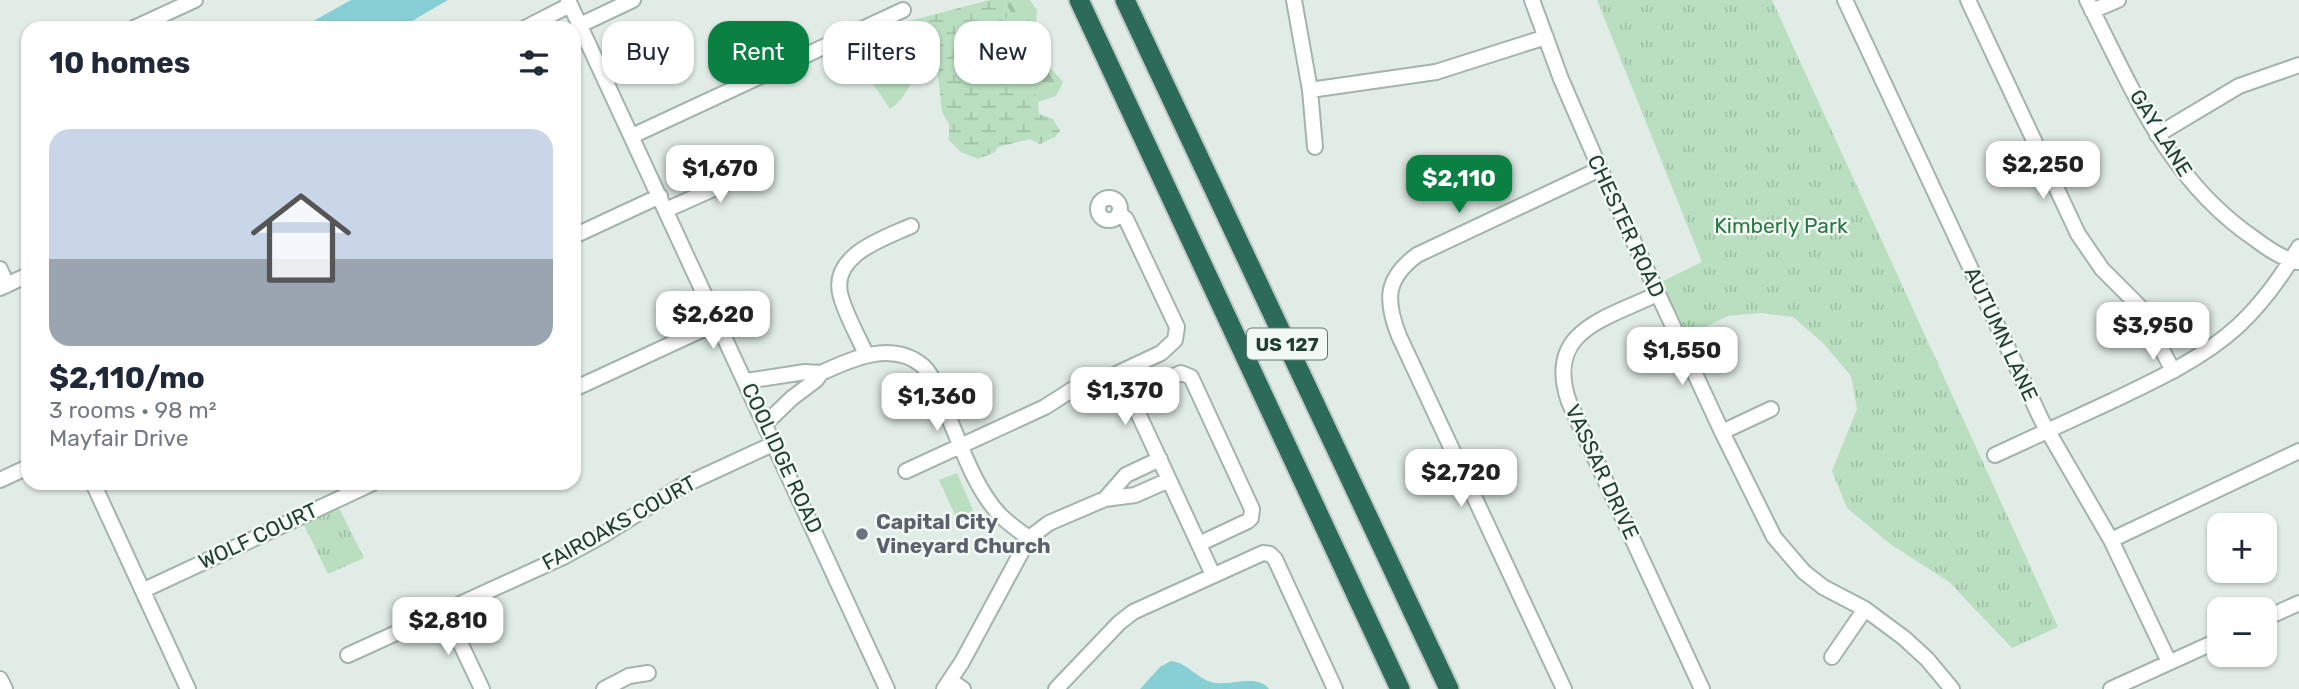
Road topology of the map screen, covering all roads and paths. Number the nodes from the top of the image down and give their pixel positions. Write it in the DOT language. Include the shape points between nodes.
graph roads {
  1 [pos="195,0"];
  2 [pos="633,0"];
  3 [pos="1079,0"];
  4 [pos="1125,0"];
  5 [pos="1294,0"];
  6 [pos="1532,0"];
  7 [pos="1845,0"];
  8 [pos="1968,0"];
  9 [pos="2118,0"];
  10 [pos="569,2"];
  11 [pos="2090,6"];
  12 [pos="903,10"];
  13 [pos="149,21"];
  14 [pos="536,21"];
  15 [pos="578,21"];
  16 [pos="581,24"];
  17 [pos="581,26"];
  18 [pos="1545,37"];
  19 [pos="2299,65"];
  20 [pos="1310,90"];
  21 [pos="2157,135"];
  22 [pos="632,136"];
  23 [pos="1315,147"];
  24 [pos="760,168"];
  25 [pos="1600,169"];
  26 [pos="663,203"];
  27 [pos="1119,213"];
  28 [pos="911,226"];
  29 [pos="581,233"];
  30 [pos="2299,247"];
  31 [pos="2295,262"];
  32 [pos="0,269"];
  33 [pos="21,278"];
  34 [pos="4,286"];
  35 [pos="1657,294"];
  36 [pos="719,322"];
  37 [pos="866,354"];
  38 [pos="2173,372"];
  39 [pos="821,373"];
  40 [pos="746,381"];
  41 [pos="581,386"];
  42 [pos="1770,410"];
  43 [pos="766,423"];
  44 [pos="2048,431"];
  45 [pos="1722,432"];
  46 [pos="775,443"];
  47 [pos="961,445"];
  48 [pos="2299,451"];
  49 [pos="1995,455"];
  50 [pos="1160,459"];
  51 [pos="21,470"];
  52 [pos="906,471"];
  53 [pos="1119,480"];
  54 [pos="1170,480"];
  55 [pos="0,481"];
  56 [pos="96,490"];
  57 [pos="358,490"];
  58 [pos="1127,498"];
  59 [pos="1105,499"];
  60 [pos="1029,538"];
  61 [pos="2111,540"];
  62 [pos="1199,544"];
  63 [pos="1213,575"];
  64 [pos="144,590"];
  65 [pos="2299,603"];
  66 [pos="1865,609"];
  67 [pos="445,611"];
  68 [pos="2277,613"];
  69 [pos="2207,645"];
  70 [pos="348,655"];
  71 [pos="1832,657"];
  72 [pos="2169,662"];
  73 [pos="648,673"];
  74 [pos="0,679"];
  75 [pos="952,686"];
  76 [pos="5,689"];
  77 [pos="188,689"];
  78 [pos="482,689"];
  79 [pos="604,689"];
  80 [pos="887,689"];
  81 [pos="1056,689"];
  82 [pos="1335,689"];
  83 [pos="1400,689"];
  84 [pos="1449,689"];
  85 [pos="1564,689"];
  86 [pos="1702,689"];
  87 [pos="1952,689"];
  88 [pos="2111,689"];
  1 -- 13 [label="street"];
  2 -- 16 [label="street"];
  3 -- 83 [label="highway, US 127"];
  4 -- 84 [label="highway, US 127"];
  5 -- 20 [label="street"];
  6 -- 18 [label="street, CHESTER ROAD"];
  7 -- 44 [label="street, AUTUMN LANE"];
  8 -- 38 [label="street" via="2078,234 2102,269 2140,307"];
  9 -- 11 [label="street"];
  10 -- 14 [label="street"];
  10 -- 15 [label="street, COOLIDGE ROAD"];
  11 -- 21 [label="street, GAY LANE"];
  12 -- 22 [label="street"];
  17 -- 22 [label="street, COOLIDGE ROAD"];
  18 -- 20 [label="street" via="1436,72"];
  18 -- 25 [label="street, CHESTER ROAD"];
  19 -- 21 [label="street" via="2239,86"];
  20 -- 23 [label="street"];
  21 -- 31 [label="street, GAY LANE" via="2218,212"];
  22 -- 26 [label="street, COOLIDGE ROAD"];
  24 -- 26 [label="street"];
  25 -- 35 [label="street, CHESTER ROAD"];
  25 -- 85 [label="street" via="1417,255 1404,265 1391,286 1391,315"];
  26 -- 29 [label="street"];
  26 -- 36 [label="street, COOLIDGE ROAD"];
  27 -- 47 [label="street" via="1126,219 1177,327 1175,340 1161,353 1073,389 1045,407"];
  28 -- 37 [label="street" via="865,247 843,271 840,292"];
  30 -- 31 [label="street"];
  31 -- 38 [label="street" via="2236,327"];
  32 -- 34 [label="street"];
  33 -- 34 [label="street"];
  35 -- 45 [label="street, CHESTER ROAD"];
  35 -- 86 [label="street, VASSAR DRIVE" via="1578,334 1564,357 1562,376 1569,402"];
  36 -- 40 [label="street, COOLIDGE ROAD"];
  36 -- 41 [label="street"];
  37 -- 39 [label="street"];
  37 -- 47 [label="street" via="899,356 925,368"];
  38 -- 44 [label="street"];
  39 -- 40 [label="street"];
  39 -- 43 [label="street"];
  40 -- 43 [label="street, COOLIDGE ROAD"];
  42 -- 45 [label="street"];
  43 -- 46 [label="street, COOLIDGE ROAD"];
  44 -- 49 [label="street"];
  44 -- 61 [label="street, AUTUMN LANE"];
  45 -- 66 [label="street, CHESTER ROAD" via="1761,515 1787,555 1823,587"];
  46 -- 67 [label="street, FAIROAKS COURT" via="680,487 584,546"];
  46 -- 80 [label="street, COOLIDGE ROAD"];
  47 -- 52 [label="street"];
  47 -- 60 [label="street" via="989,500"];
  48 -- 61 [label="street"];
  50 -- 53 [label="street"];
  50 -- 54 [label="street"];
  50 -- 62 [label="street" via="1134,399 1139,392 1181,373 1191,377 1252,509 1248,521"];
  51 -- 55 [label="street"];
  53 -- 58 [label="street" via="1118,492"];
  53 -- 59 [label="street"];
  54 -- 58 [label="street"];
  54 -- 62 [label="street"];
  56 -- 64 [label="street"];
  57 -- 64 [label="street, WOLF COURT"];
  58 -- 59 [label="street"];
  59 -- 60 [label="street" via="1042,527"];
  60 -- 75 [label="street"];
  61 -- 72 [label="street, AUTUMN LANE"];
  62 -- 63 [label="street"];
  63 -- 81 [label="street" via="1125,617"];
  63 -- 82 [label="street" via="1259,554 1273,556"];
  64 -- 77 [label="street"];
  65 -- 68 [label="street"];
  66 -- 71 [label="street"];
  66 -- 87 [label="street, CHESTER ROAD" via="1927,659"];
  67 -- 70 [label="street, FAIROAKS COURT"];
  67 -- 78 [label="street"];
  69 -- 72 [label="street"];
  72 -- 88 [label="street"];
  73 -- 79 [label="street" via="629,676"];
  74 -- 76 [label="street"];
}
